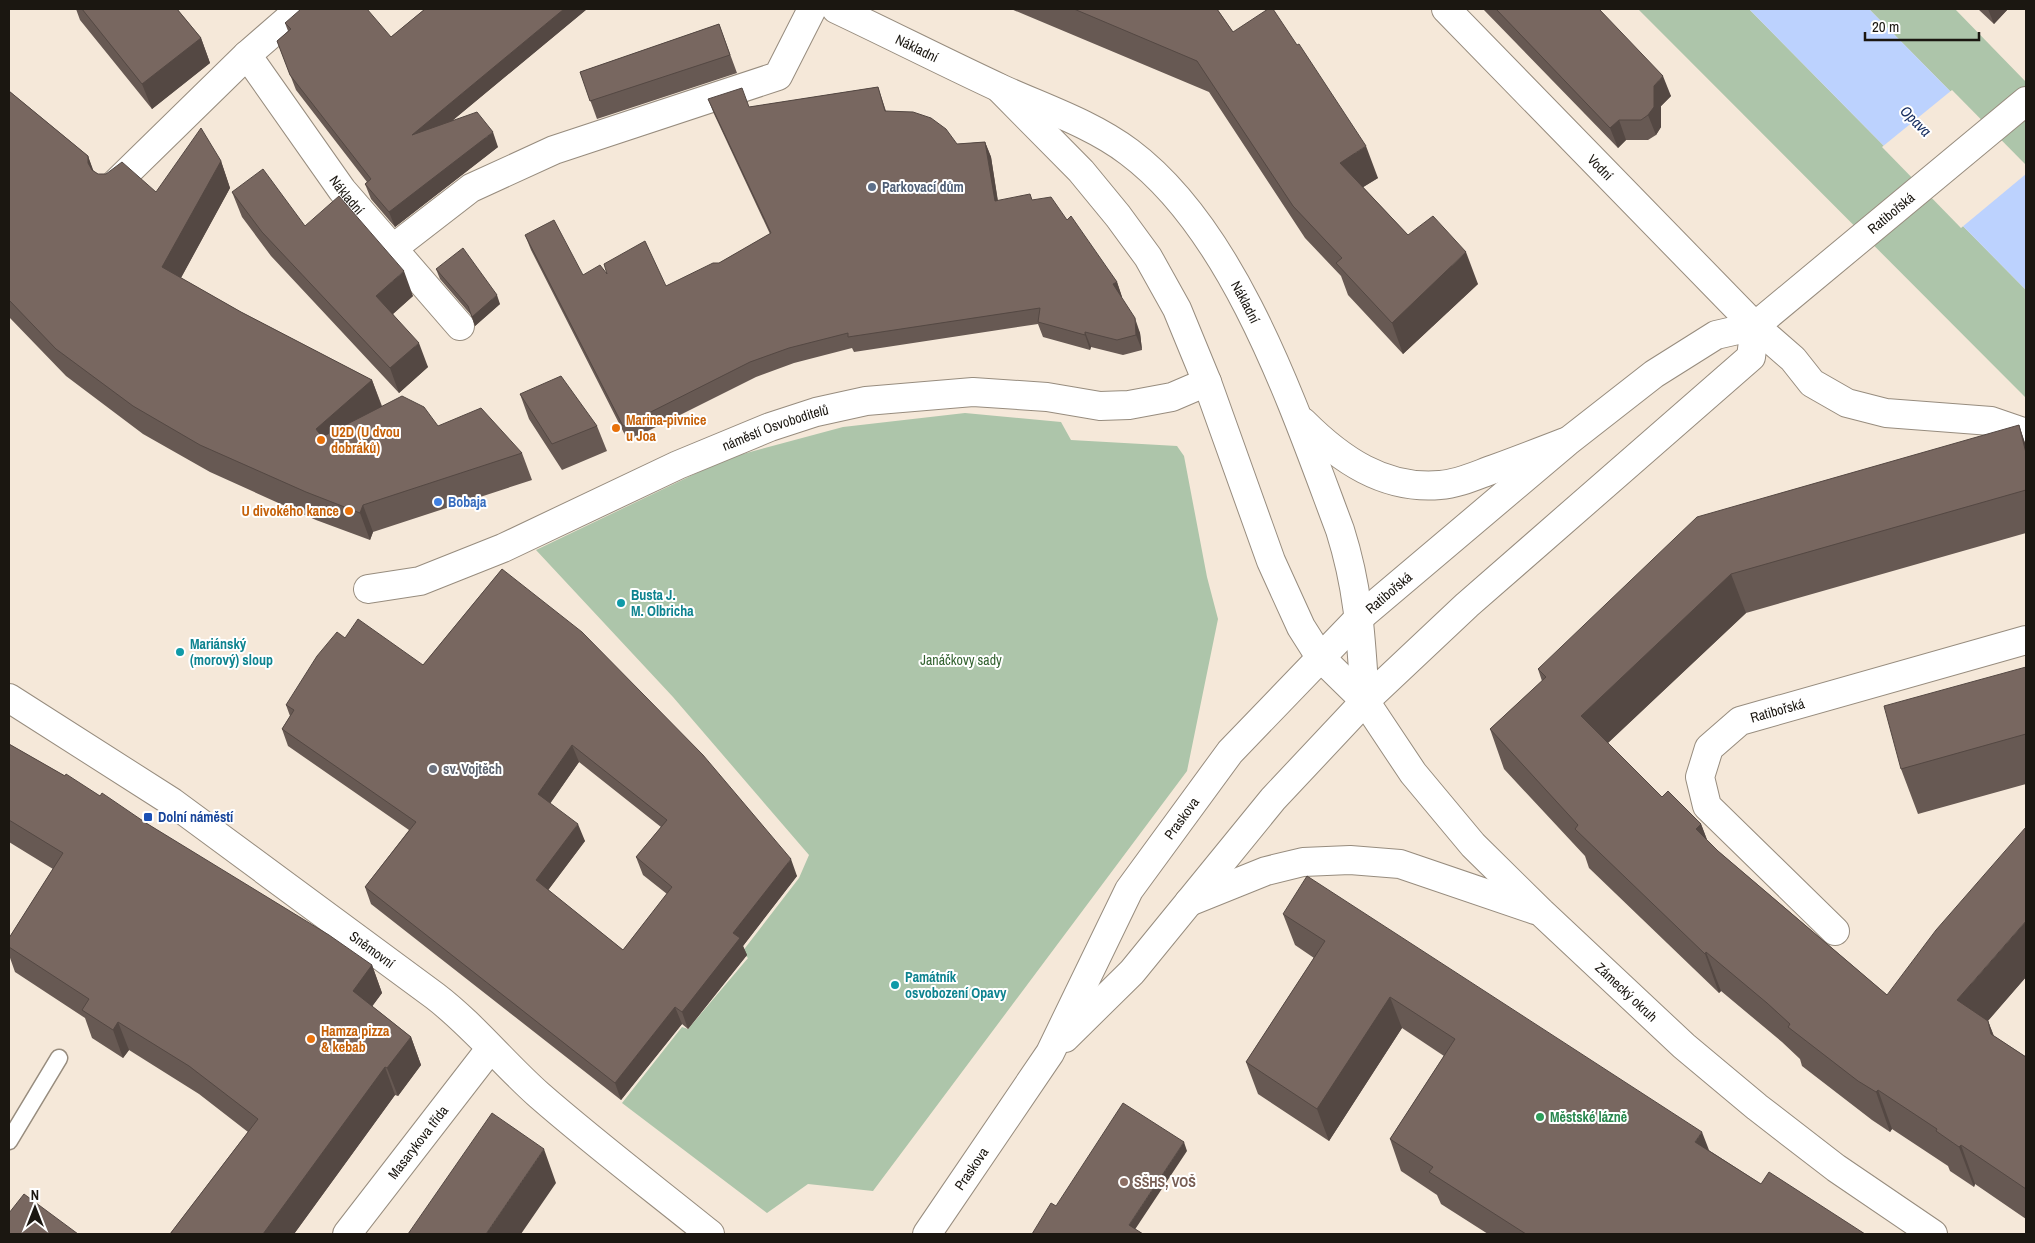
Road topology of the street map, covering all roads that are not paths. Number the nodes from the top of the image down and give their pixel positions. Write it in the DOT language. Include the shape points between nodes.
graph roads {
  1 [pos="300,9"];
  2 [pos="812,9"];
  3 [pos="836,9"];
  4 [pos="1446,9"];
  5 [pos="247,55"];
  6 [pos="999,88"];
  7 [pos="2026,101"];
  8 [pos="113,186"];
  9 [pos="392,248"];
  10 [pos="460,326"];
  11 [pos="1755,326"];
  12 [pos="1207,382"];
  13 [pos="1296,415"];
  14 [pos="2026,433"];
  15 [pos="1567,442"];
  16 [pos="368,589"];
  17 [pos="1360,617"];
  18 [pos="2026,640"];
  19 [pos="1320,657"];
  20 [pos="9,698"];
  21 [pos="1365,701"];
  22 [pos="1189,902"];
  23 [pos="1541,912"];
  24 [pos="1835,931"];
  25 [pos="490,1049"];
  26 [pos="1050,1053"];
  27 [pos="59,1058"];
  28 [pos="9,1141"];
  29 [pos="347,1234"];
  30 [pos="710,1234"];
  31 [pos="927,1234"];
  32 [pos="1932,1234"];
  1 -- 5 [label="street"];
  2 -- 9 [label="street" via="778,76 554,150 471,188"];
  3 -- 6 [label="street, Nákladní"];
  4 -- 11 [label="street, Vodní"];
  5 -- 8 [label="street"];
  5 -- 9 [label="street, Nákladní" via="342,190"];
  6 -- 12 [label="street, Nákladní" via="1081,171 1148,257 1177,309"];
  6 -- 13 [label="street, Nákladní" via="1097,133 1151,170 1204,234 1233,280 1265,340"];
  7 -- 11 [label="street, Ratibořská"];
  9 -- 10 [label="street, Nákladní"];
  11 -- 14 [label="street" via="1793,359 1812,384 1846,403 1886,413 1991,422"];
  11 -- 15 [label="street, Ratibořská" via="1716,335 1654,374"];
  11 -- 21 [label="street" via="1751,358 1468,605"];
  12 -- 16 [label="street, náměstí Osvoboditelů" via="1172,397 1129,405 1100,406 1047,397 974,392 882,399 816,412 770,426 678,465 503,548 420,580"];
  12 -- 19 [label="street, Nákladní" via="1271,561 1301,627"];
  13 -- 15 [label="street" via="1344,460 1385,478 1419,486 1441,486 1467,479"];
  13 -- 17 [label="street, Nákladní" via="1345,546"];
  15 -- 17 [label="street, Ratibořská"];
  17 -- 19 [label="street, Praskova"];
  17 -- 21 [label="street, Nákladní"];
  18 -- 24 [label="street, Ratibořská" via="1740,721 1709,748 1700,777 1708,806"];
  19 -- 21 [label="street, Nákladní"];
  19 -- 26 [label="street, Praskova" via="1230,752 1129,890"];
  20 -- 25 [label="street, Sněmovní" via="172,802 350,931 451,1008"];
  21 -- 22 [label="street, Praskova" via="1273,799"];
  21 -- 23 [label="street, Zámecký okruh" via="1413,772 1473,845"];
  22 -- 23 [label="street" via="1266,871 1303,862 1350,860 1400,864"];
  22 -- 26 [label="street, Praskova" via="1132,972"];
  23 -- 32 [label="street, Zámecký okruh" via="1684,1046 1757,1107 1836,1168"];
  25 -- 29 [label="street, Masarykova třída"];
  25 -- 30 [label="street, Sněmovní" via="539,1095"];
  26 -- 31 [label="street, Praskova"];
  27 -- 28 [label="lane"];
}
